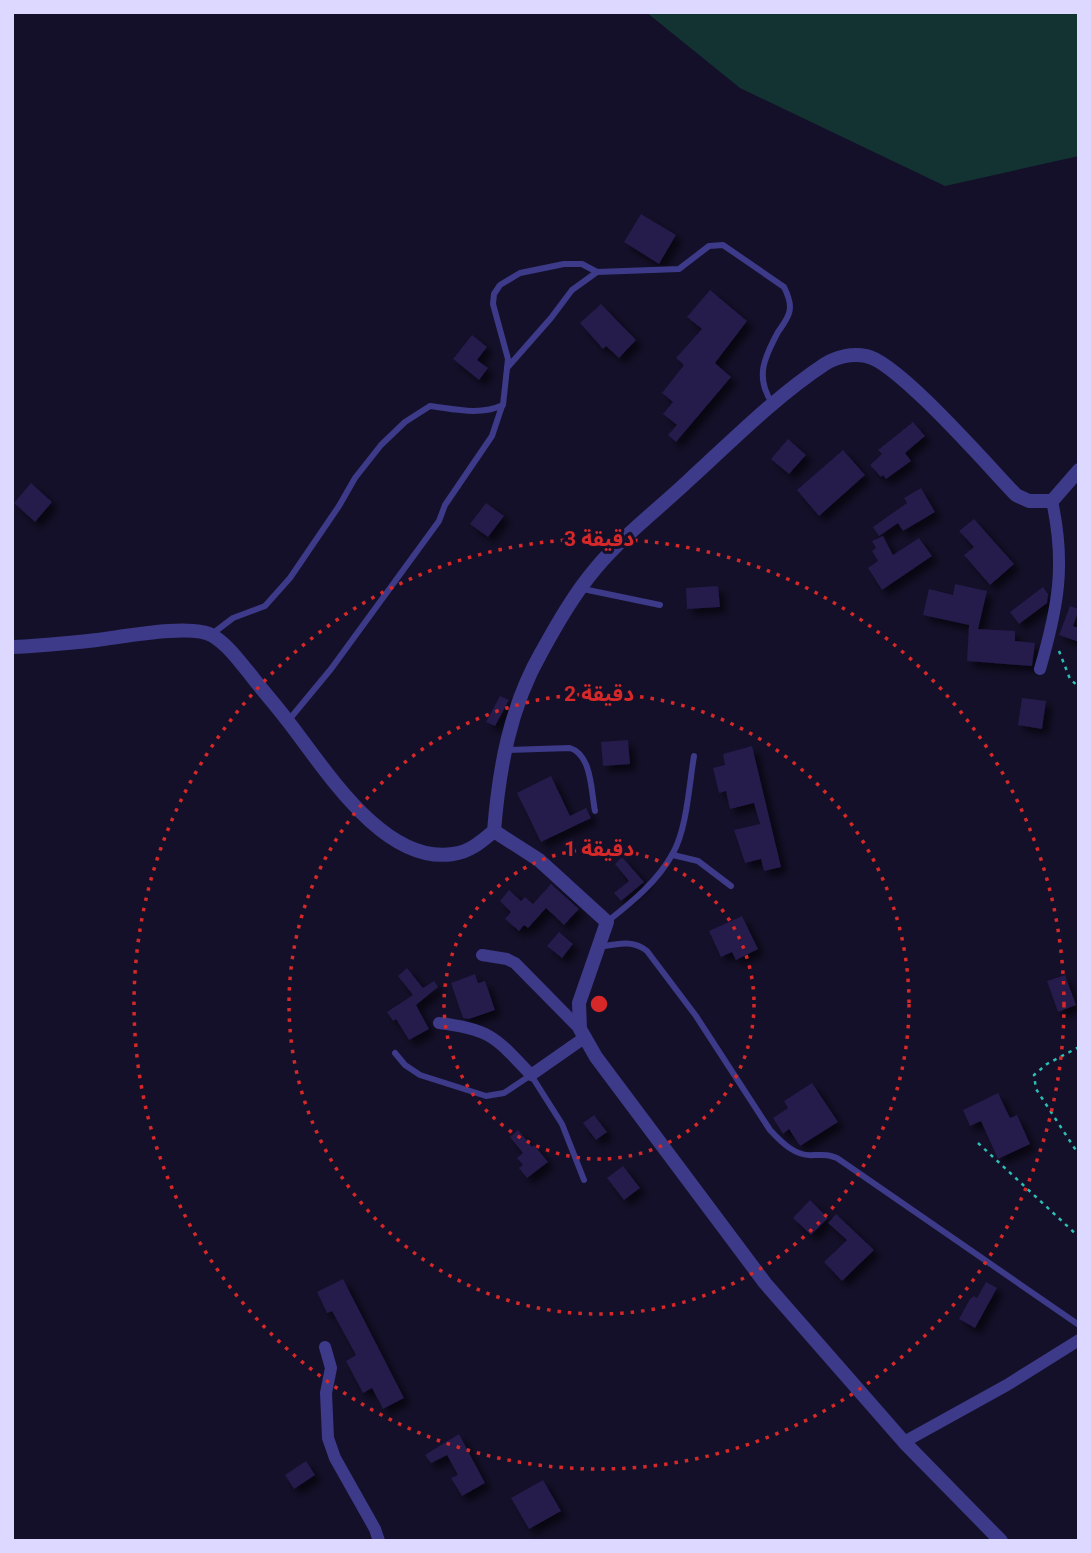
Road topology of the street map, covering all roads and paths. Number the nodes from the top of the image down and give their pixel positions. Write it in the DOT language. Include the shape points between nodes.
graph roads {
  1 [pos="597,272"];
  2 [pos="508,368"];
  3 [pos="773,404"];
  4 [pos="503,405"];
  5 [pos="1079,470"];
  6 [pos="1052,501"];
  7 [pos="581,589"];
  8 [pos="660,605"];
  9 [pos="1052,632"];
  10 [pos="212,635"];
  11 [pos="12,647"];
  12 [pos="1040,669"];
  13 [pos="1079,687"];
  14 [pos="288,721"];
  15 [pos="506,750"];
  16 [pos="694,756"];
  17 [pos="595,811"];
  18 [pos="494,831"];
  19 [pos="673,855"];
  20 [pos="731,886"];
  21 [pos="607,922"];
  22 [pos="598,947"];
  23 [pos="482,955"];
  24 [pos="439,1023"];
  25 [pos="582,1033"];
  26 [pos="1079,1047"];
  27 [pos="396,1053"];
  28 [pos="531,1075"];
  29 [pos="978,1143"];
  30 [pos="1079,1155"];
  31 [pos="584,1180"];
  32 [pos="1079,1237"];
  33 [pos="1079,1325"];
  34 [pos="1079,1340"];
  35 [pos="325,1347"];
  36 [pos="904,1442"];
  37 [pos="379,1541"];
  38 [pos="1001,1541"];
  1 -- 2 [label="lane" via="572,290"];
  1 -- 2 [label="lane" via="582,264 564,264 520,273 500,285 493,304"];
  1 -- 3 [label="lane" via="679,269 709,246 723,245 784,287 790,312 761,371"];
  2 -- 4 [label="lane"];
  3 -- 6 [label="street" via="827,363 849,355 870,356 914,389 1016,495 1028,501"];
  3 -- 7 [label="street" via="626,536"];
  4 -- 10 [label="lane" via="474,411 430,406 405,422 355,478 320,536 265,606 233,618"];
  4 -- 14 [label="lane" via="492,436 444,505 439,521"];
  5 -- 6 [label="street"];
  6 -- 9 [label="street" via="1058,529 1059,591"];
  7 -- 8 [label="lane"];
  7 -- 15 [label="street" via="539,655 518,702"];
  9 -- 12 [label="street"];
  9 -- 13 [label="path" via="1070,679"];
  10 -- 11 [label="street" via="155,632"];
  10 -- 14 [label="street"];
  14 -- 18 [label="street" via="348,800 407,847 454,854 476,846"];
  15 -- 17 [label="lane" via="577,750 586,763"];
  15 -- 18 [label="street"];
  16 -- 19 [label="lane"];
  18 -- 21 [label="street" via="539,860"];
  19 -- 20 [label="lane" via="698,861"];
  19 -- 21 [label="lane" via="642,892"];
  21 -- 22 [label="street"];
  22 -- 25 [label="street" via="579,1003"];
  22 -- 33 [label="lane" via="629,943 647,951 696,1016 770,1130 785,1145 800,1154 825,1153 836,1158"];
  23 -- 25 [label="street" via="516,963"];
  24 -- 28 [label="street" via="471,1027 495,1038"];
  25 -- 28 [label="street"];
  25 -- 36 [label="street" via="765,1283"];
  26 -- 30 [label="path" via="1034,1074 1036,1089"];
  27 -- 28 [label="lane" via="419,1075 486,1096 504,1093"];
  28 -- 31 [label="lane" via="562,1124"];
  29 -- 32 [label="path"];
  34 -- 36 [label="street"];
  35 -- 37 [label="street" via="331,1368 326,1393 328,1438"];
  36 -- 38 [label="street"];
}
